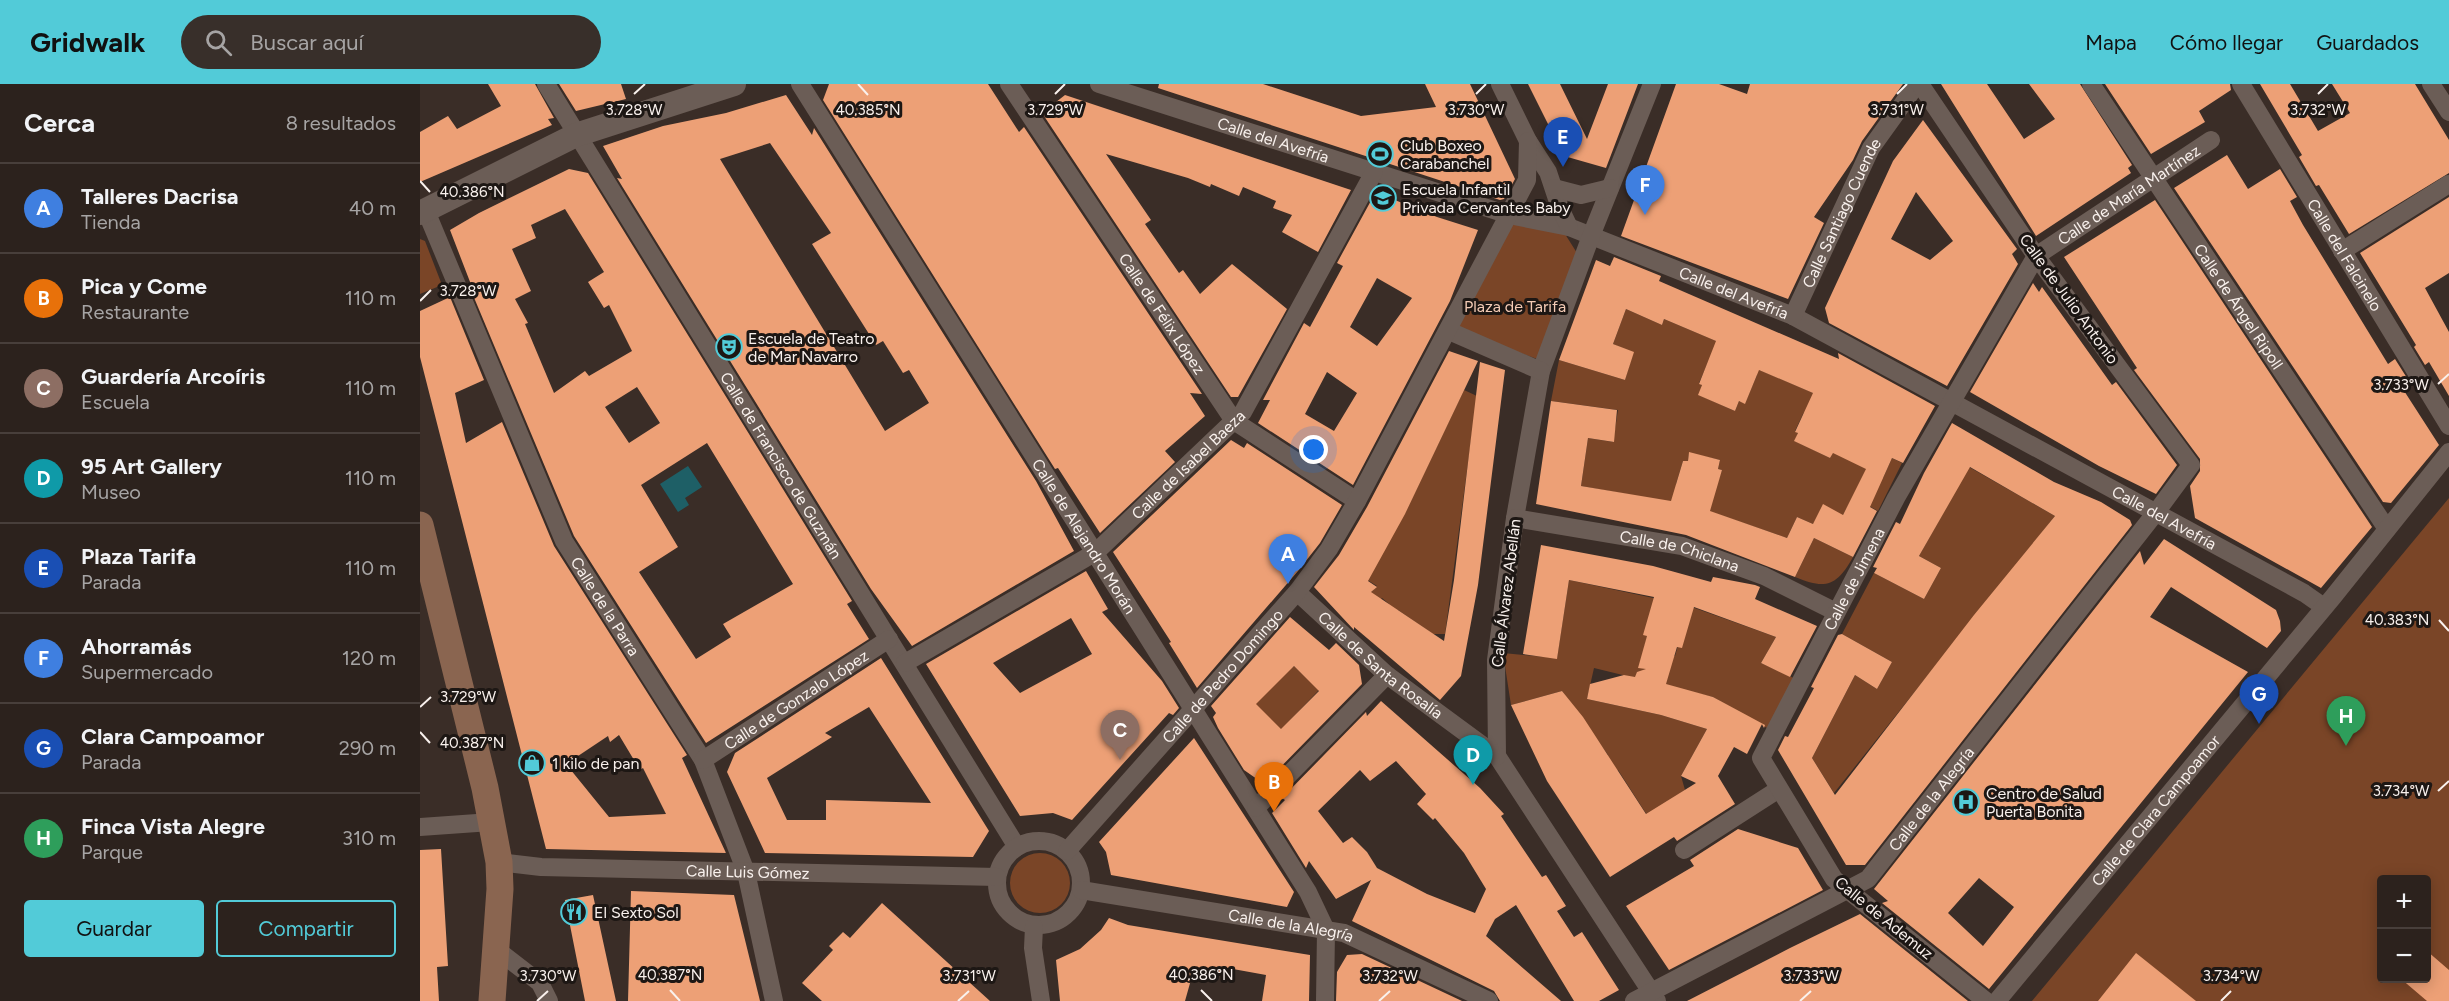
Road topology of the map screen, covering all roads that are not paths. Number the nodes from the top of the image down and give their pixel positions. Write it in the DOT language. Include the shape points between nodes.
graph roads {
  1 [pos="546,84"];
  2 [pos="734,84"];
  3 [pos="800,84"];
  4 [pos="1009,84"];
  5 [pos="1099,84"];
  6 [pos="1500,84"];
  7 [pos="1653,84"];
  8 [pos="1918,84"];
  9 [pos="2091,84"];
  10 [pos="2241,84"];
  11 [pos="2432,84"];
  12 [pos="2449,112"];
  13 [pos="576,135"];
  14 [pos="2211,140"];
  15 [pos="1528,141"];
  16 [pos="1374,172"];
  17 [pos="2152,177"];
  18 [pos="2449,184"];
  19 [pos="1554,188"];
  20 [pos="1610,188"];
  21 [pos="423,212"];
  22 [pos="1509,215"];
  23 [pos="1569,227"];
  24 [pos="1591,236"];
  25 [pos="2342,251"];
  26 [pos="2036,256"];
  27 [pos="1793,316"];
  28 [pos="1449,330"];
  29 [pos="1541,371"];
  30 [pos="1950,400"];
  31 [pos="1234,421"];
  32 [pos="2449,426"];
  33 [pos="2449,452"];
  34 [pos="1357,501"];
  35 [pos="2157,511"];
  36 [pos="1515,518"];
  37 [pos="420,525"];
  38 [pos="2387,529"];
  39 [pos="1095,552"];
  40 [pos="1297,592"];
  41 [pos="2324,607"];
  42 [pos="1836,612"];
  43 [pos="889,639"];
  44 [pos="905,663"];
  45 [pos="1387,675"];
  46 [pos="1192,708"];
  47 [pos="1497,756"];
  48 [pos="1761,758"];
  49 [pos="703,760"];
  50 [pos="1779,789"];
  51 [pos="1256,808"];
  52 [pos="491,822"];
  53 [pos="420,827"];
  54 [pos="1017,847"];
  55 [pos="1684,850"];
  56 [pos="1067,852"];
  57 [pos="499,862"];
  58 [pos="746,872"];
  59 [pos="997,877"];
  60 [pos="1847,889"];
  61 [pos="1081,890"];
  62 [pos="1034,927"];
  63 [pos="1326,930"];
  64 [pos="496,949"];
  65 [pos="1655,996"];
  66 [pos="549,1000"];
  67 [pos="492,1001"];
  68 [pos="774,1001"];
  69 [pos="1041,1001"];
  70 [pos="1325,1001"];
  71 [pos="1489,1001"];
  72 [pos="1634,1001"];
  73 [pos="1986,1001"];
  74 [pos="1996,1001"];
  1 -- 13 [label="street, Calle de Francisco de Guzmán"];
  2 -- 13 [label="street"];
  3 -- 39 [label="street, Calle de Alejandro Morán"];
  4 -- 31 [label="street, Calle de Félix López"];
  5 -- 16 [label="street, Calle del Avefría"];
  6 -- 15 [label="street"];
  7 -- 20 [label="street, Calle Álvarez Abellán"];
  8 -- 26 [label="street, Calle de Julio Antonio"];
  8 -- 27 [label="street, Calle Santiago Cuende" via="1871,147"];
  9 -- 17 [label="street, Calle de Ángel Ripoll"];
  10 -- 25 [label="street, Calle del Falcinelo"];
  11 -- 12 [label="street"];
  13 -- 21 [label="street"];
  13 -- 43 [label="street, Calle de Francisco de Guzmán"];
  14 -- 17 [label="street, Calle de María Martínez"];
  15 -- 19 [label="street"];
  15 -- 22 [label="street" via="1527,180"];
  16 -- 22 [label="street, Calle del Avefría"];
  16 -- 31 [label="street, Calle de Isabel Baeza" via="1243,412"];
  17 -- 26 [label="street, Calle de María Martínez"];
  17 -- 38 [label="street, Calle de Ángel Ripoll"];
  18 -- 25 [label="street"];
  19 -- 20 [label="street" via="1581,195"];
  19 -- 23 [label="street"];
  20 -- 24 [label="street, Calle Álvarez Abellán"];
  21 -- 49 [label="street, Calle de la Parra" via="564,541"];
  22 -- 23 [label="street, Calle del Avefría"];
  22 -- 28 [label="street"];
  23 -- 24 [label="street, Calle del Avefría"];
  24 -- 27 [label="street, Calle del Avefría"];
  24 -- 29 [label="street, Calle Álvarez Abellán"];
  25 -- 32 [label="street, Calle del Falcinelo"];
  26 -- 30 [label="street, Calle de María Martínez"];
  26 -- 35 [label="street, Calle de Julio Antonio" via="2191,465"];
  27 -- 30 [label="street, Calle del Avefría"];
  28 -- 29 [label="street"];
  28 -- 34 [label="street, Calle de Pedro Domingo"];
  29 -- 36 [label="street, Calle Álvarez Abellán"];
  30 -- 35 [label="street, Calle del Avefría"];
  30 -- 42 [label="street, Calle de Jimena"];
  31 -- 34 [label="street, Calle de Félix López"];
  31 -- 39 [label="street, Calle de Isabel Baeza"];
  33 -- 38 [label="street, Calle de Clara Campoamor"];
  34 -- 40 [label="street, Calle de Pedro Domingo" via="1329,549"];
  35 -- 41 [label="street, Calle del Avefría"];
  35 -- 60 [label="street, Calle de la Alegría" via="1868,879"];
  36 -- 42 [label="street, Calle de Chiclana" via="1682,546 1764,576"];
  36 -- 47 [label="street, Calle Álvarez Abellán" via="1496,660"];
  37 -- 52 [label="main road"];
  38 -- 41 [label="street, Calle de Clara Campoamor"];
  39 -- 44 [label="street, Calle de Isabel Baeza"];
  39 -- 46 [label="street, Calle de Alejandro Morán"];
  40 -- 45 [label="street, Calle de Santa Rosalía"];
  40 -- 46 [label="street, Calle de Pedro Domingo"];
  41 -- 74 [label="street, Calle de Clara Campoamor"];
  42 -- 48 [label="street, Calle de Jimena"];
  43 -- 44 [label="street, Calle de Francisco de Guzmán"];
  43 -- 49 [label="street, Calle de Gonzalo López"];
  44 -- 54 [label="street, Calle de Francisco de Guzmán"];
  45 -- 47 [label="street, Calle de Santa Rosalía"];
  45 -- 51 [label="street"];
  46 -- 51 [label="street, Calle de Alejandro Morán"];
  46 -- 56 [label="street, Calle de Pedro Domingo"];
  47 -- 65 [label="street"];
  48 -- 50 [label="street, Calle de Ademuz"];
  49 -- 58 [label="street, Calle de la Parra"];
  50 -- 55 [label="street"];
  50 -- 60 [label="street, Calle de Ademuz" via="1834,879"];
  51 -- 63 [label="street, Calle de Alejandro Morán" via="1308,892"];
  52 -- 53 [label="street"];
  52 -- 57 [label="main road"];
  54 -- 56 [label="street" via="1050,842"];
  54 -- 59 [label="street" via="1004,858"];
  56 -- 61 [label="street" via="1078,868"];
  57 -- 58 [label="street, Calle Luis Gómez" via="541,867"];
  57 -- 64 [label="main road"];
  58 -- 59 [label="street, Calle Luis Gómez"];
  58 -- 68 [label="street, Calle de la Parra"];
  59 -- 62 [label="street" via="996,888 1004,909"];
  60 -- 65 [label="street, Calle de la Alegría"];
  60 -- 73 [label="street, Calle de Ademuz"];
  61 -- 62 [label="street" via="1075,906 1060,920"];
  61 -- 63 [label="street, Calle de la Alegría"];
  62 -- 69 [label="street"];
  63 -- 70 [label="street, Calle de Alejandro Morán"];
  63 -- 71 [label="street, Calle de la Alegría" via="1344,933"];
  64 -- 66 [label="street" via="540,983"];
  64 -- 67 [label="main road"];
  65 -- 72 [label="street, Calle de la Alegría"];
}
